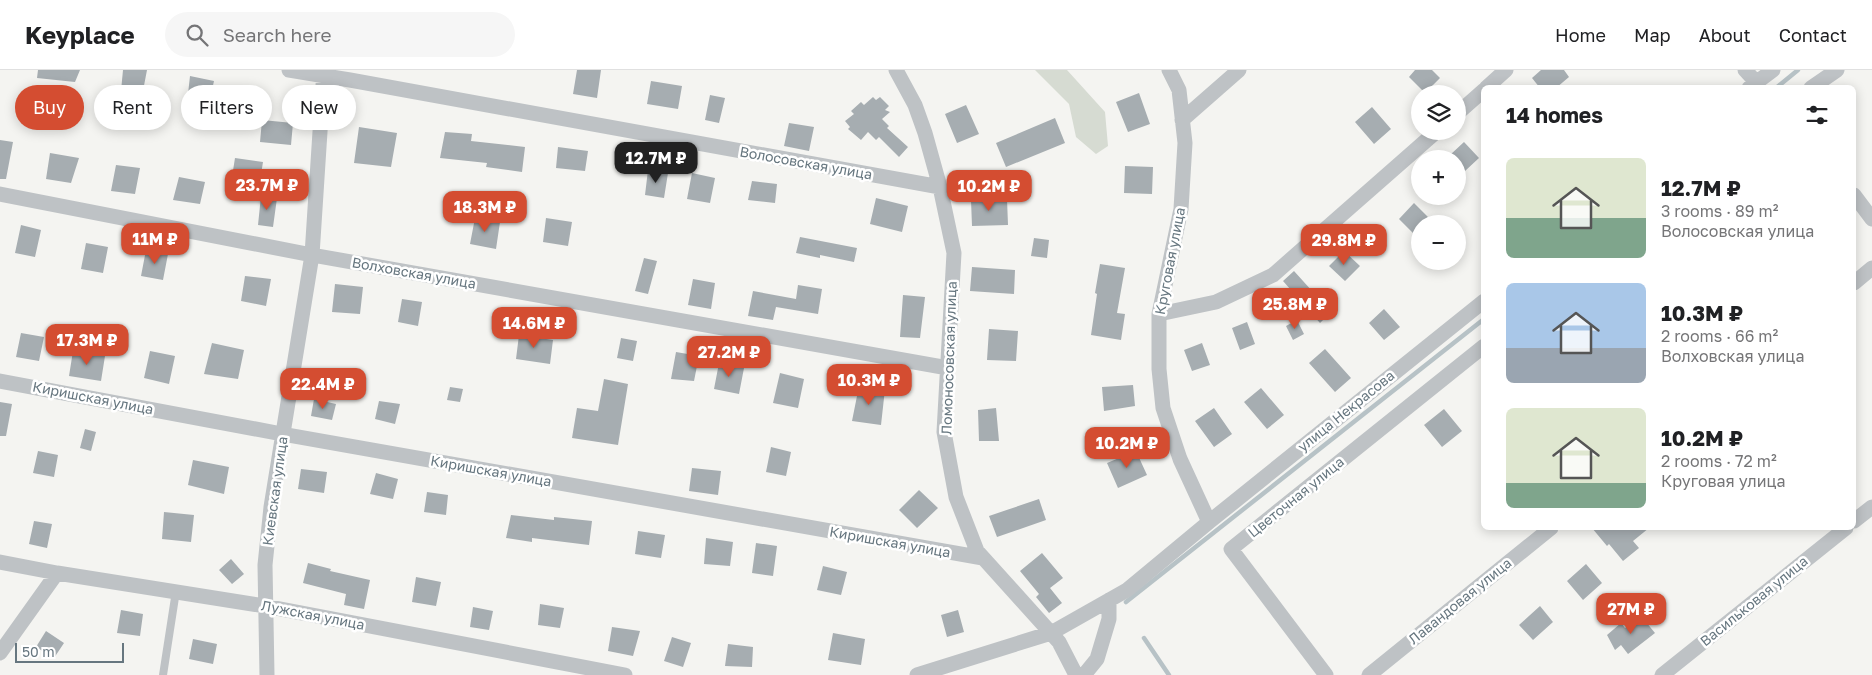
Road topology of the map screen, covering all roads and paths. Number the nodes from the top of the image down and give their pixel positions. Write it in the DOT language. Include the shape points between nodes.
graph roads {
  1 [pos="288,70"];
  2 [pos="896,70"];
  3 [pos="1169,70"];
  4 [pos="1239,70"];
  5 [pos="1506,70"];
  6 [pos="1745,70"];
  7 [pos="1773,70"];
  8 [pos="1837,70"];
  9 [pos="324,73"];
  10 [pos="1489,85"];
  11 [pos="1752,85"];
  12 [pos="1815,85"];
  13 [pos="1481,93"];
  14 [pos="1466,106"];
  15 [pos="1182,120"];
  16 [pos="1427,140"];
  17 [pos="940,187"];
  18 [pos="0,194"];
  19 [pos="1856,198"];
  20 [pos="1872,219"];
  21 [pos="312,255"];
  22 [pos="1872,268"];
  23 [pos="1856,281"];
  24 [pos="1481,303"];
  25 [pos="1159,314"];
  26 [pos="1481,348"];
  27 [pos="948,368"];
  28 [pos="0,381"];
  29 [pos="282,434"];
  30 [pos="1872,507"];
  31 [pos="1856,519"];
  32 [pos="1209,522"];
  33 [pos="1549,530"];
  34 [pos="1843,530"];
  35 [pos="983,558"];
  36 [pos="0,562"];
  37 [pos="57,573"];
  38 [pos="176,591"];
  39 [pos="1109,600"];
  40 [pos="265,606"];
  41 [pos="1051,633"];
  42 [pos="0,653"];
  43 [pos="163,675"];
  44 [pos="267,675"];
  45 [pos="625,675"];
  46 [pos="917,675"];
  47 [pos="1076,675"];
  48 [pos="1084,675"];
  49 [pos="1326,675"];
  50 [pos="1369,675"];
  51 [pos="1662,675"];
  1 -- 9 [label="street, Волосовская улица"];
  2 -- 17 [label="street, Ломоносовская улица" via="915,105"];
  3 -- 15 [label="street, Круговая улица" via="1179,90"];
  4 -- 15 [label="street"];
  5 -- 10 [label="street"];
  6 -- 11 [label="street"];
  7 -- 11 [label="street"];
  8 -- 12 [label="street"];
  9 -- 17 [label="street, Волосовская улица"];
  9 -- 21 [label="street, Киевская улица"];
  13 -- 14 [label="street"];
  15 -- 25 [label="street, Круговая улица" via="1186,143 1181,209"];
  16 -- 25 [label="street" via="1273,275 1216,302"];
  17 -- 27 [label="street, Ломоносовская улица" via="954,253"];
  18 -- 21 [label="street, Волховская улица"];
  19 -- 20 [label="street"];
  21 -- 27 [label="street, Волховская улица"];
  21 -- 29 [label="street, Киевская улица"];
  22 -- 23 [label="street"];
  24 -- 32 [label="street, улица Некрасова"];
  25 -- 32 [label="street, Круговая улица" via="1163,408 1180,459"];
  26 -- 49 [label="street, Цветочная улица" via="1231,549"];
  27 -- 35 [label="street, Ломоносовская улица" via="944,432 956,497 977,551"];
  28 -- 29 [label="street, Киришская улица"];
  29 -- 35 [label="street, Киришская улица"];
  29 -- 40 [label="street, Киевская улица" via="265,565"];
  30 -- 31 [label="street"];
  32 -- 39 [label="street" via="1127,590"];
  33 -- 50 [label="street, Лавандовая улица"];
  34 -- 51 [label="street, Васильковая улица"];
  35 -- 41 [label="street, Ломоносовская улица"];
  36 -- 37 [label="street, Лужская улица"];
  37 -- 38 [label="street, Лужская улица"];
  37 -- 42 [label="street"];
  38 -- 40 [label="street, Лужская улица"];
  38 -- 43 [label="lane"];
  39 -- 41 [label="street"];
  39 -- 48 [label="street" via="1109,619 1097,659"];
  40 -- 44 [label="street, Киевская улица"];
  40 -- 45 [label="street, Лужская улица"];
  41 -- 46 [label="street"];
  41 -- 47 [label="street, Ломоносовская улица"];
}
